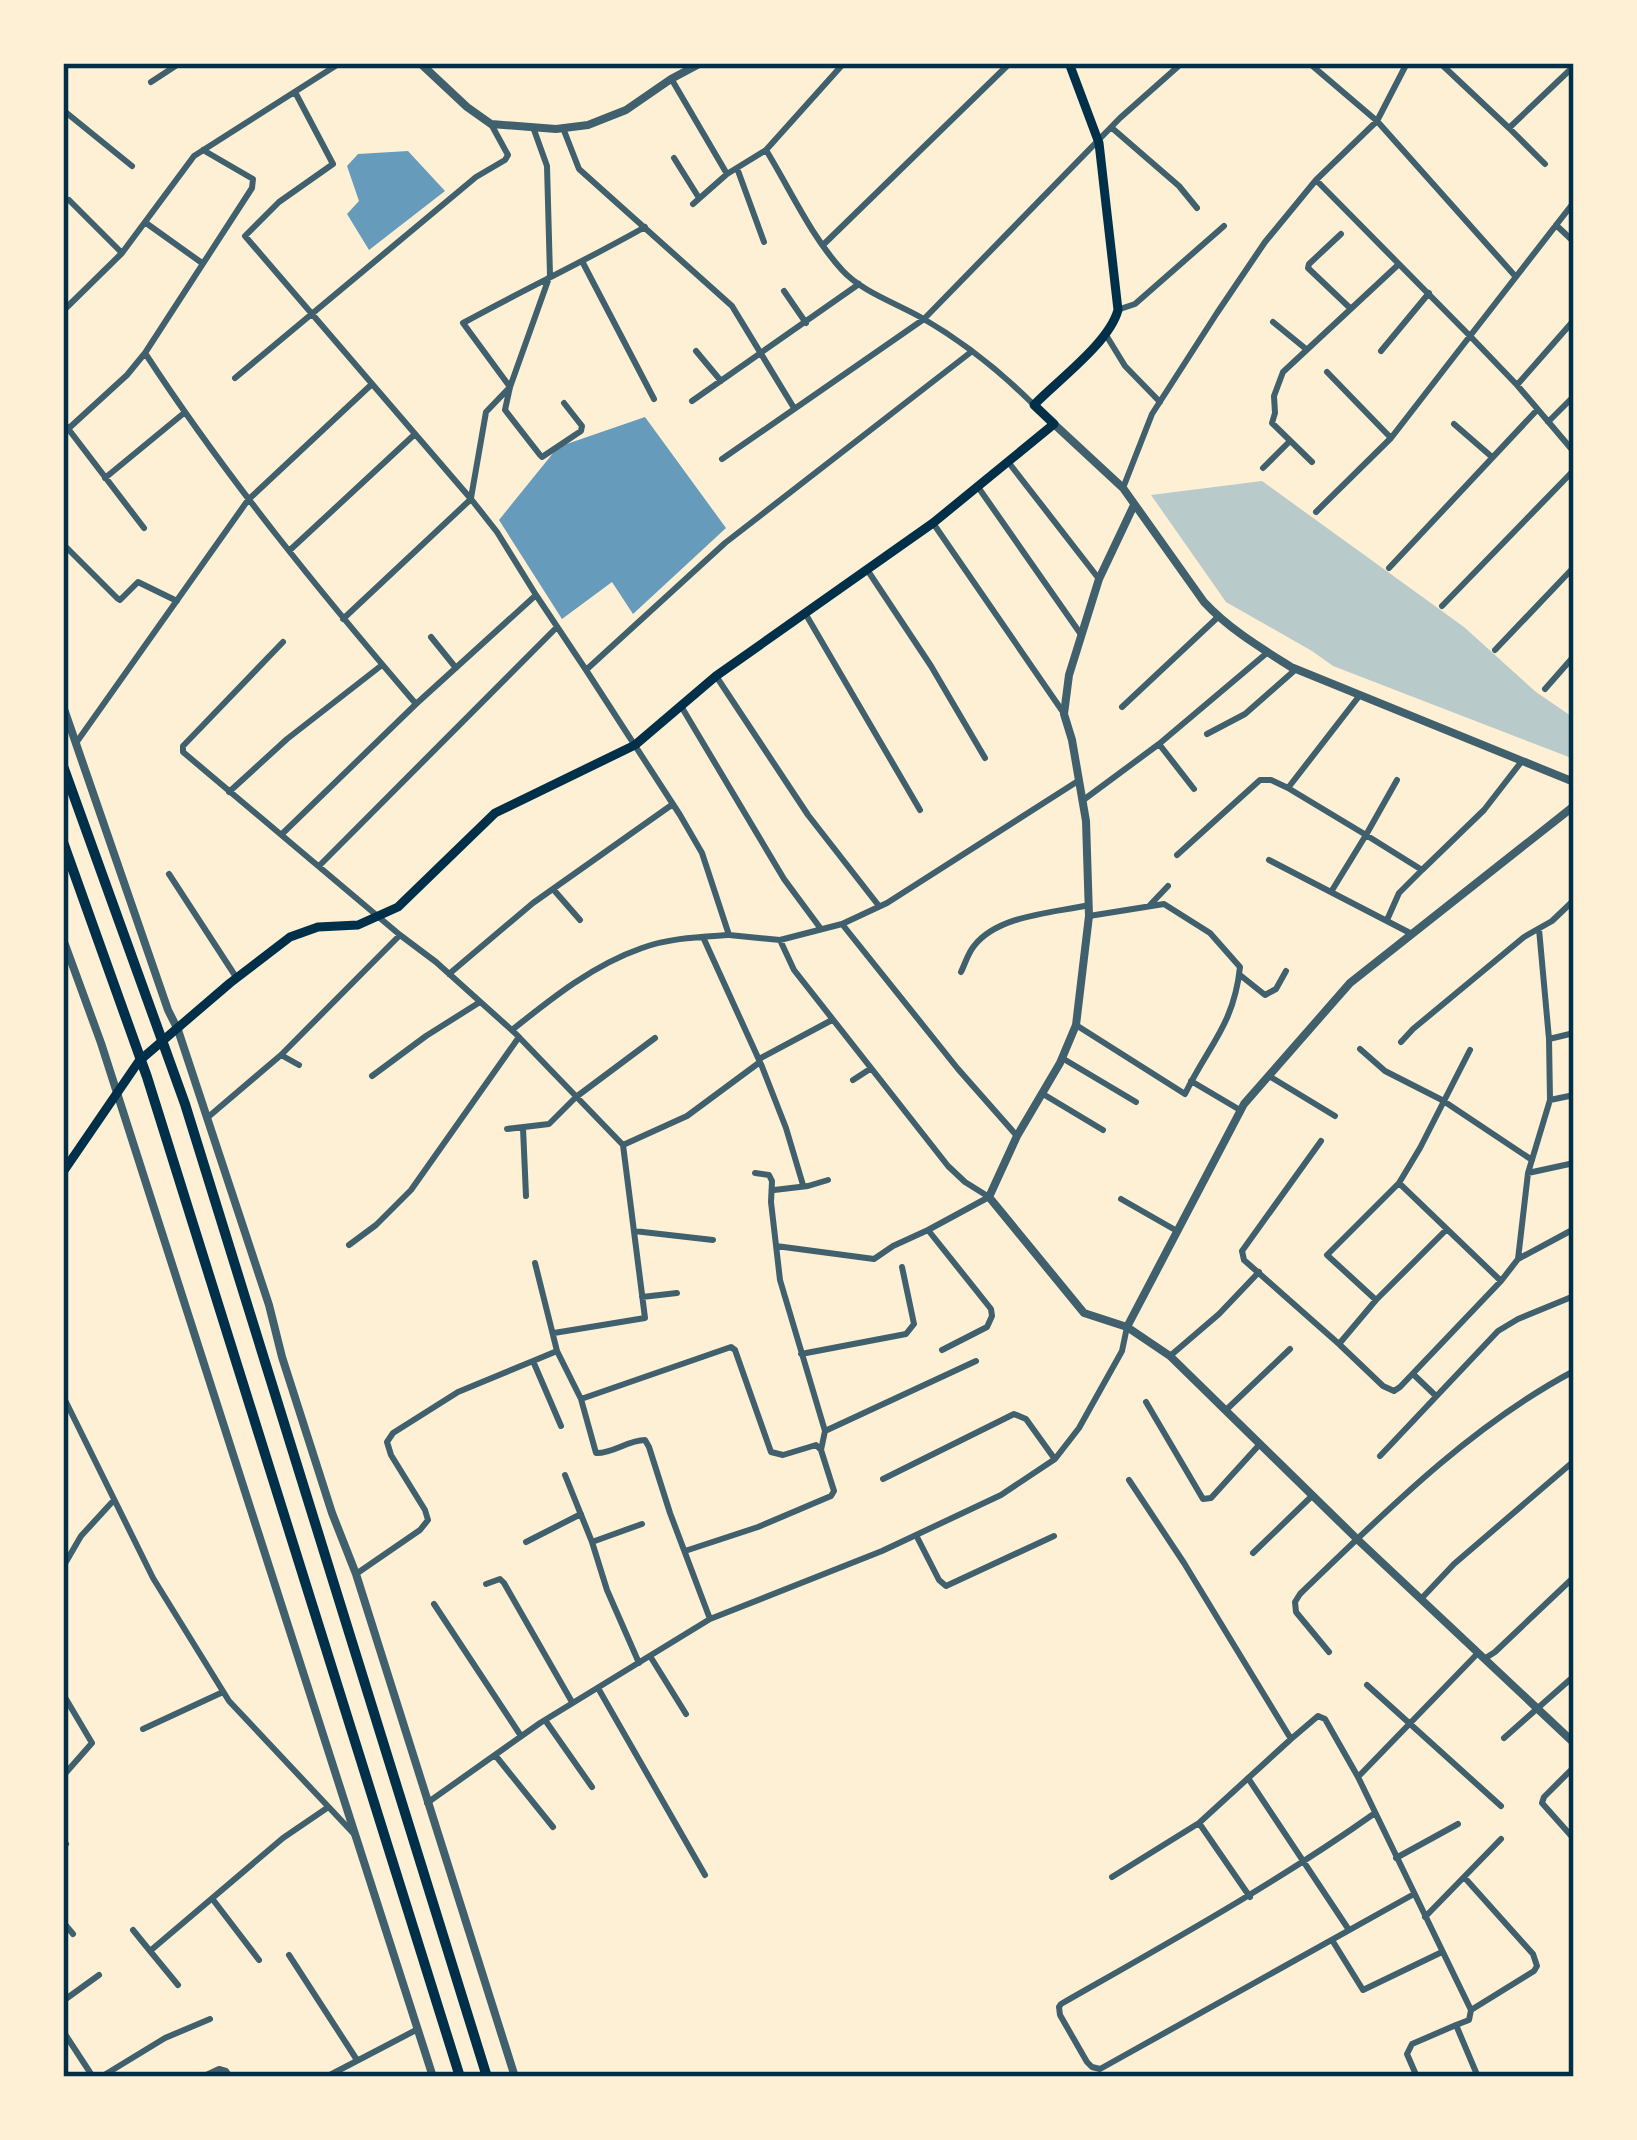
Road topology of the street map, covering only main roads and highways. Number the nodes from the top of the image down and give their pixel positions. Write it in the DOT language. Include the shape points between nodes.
graph roads {
  1 [pos="1069,63"];
  2 [pos="63,766"];
  3 [pos="63,842"];
  4 [pos="63,1172"];
  5 [pos="460,2077"];
  6 [pos="487,2077"];
  1 -- 4 [label="main road" via="1099,142 1118,310 1105,334 1034,405 1054,424 635,745 495,814 398,907 358,925 290,937 139,1061"];
  2 -- 6 [label="highway" via="185,1104"];
  3 -- 5 [label="highway" via="147,1077"];
}
